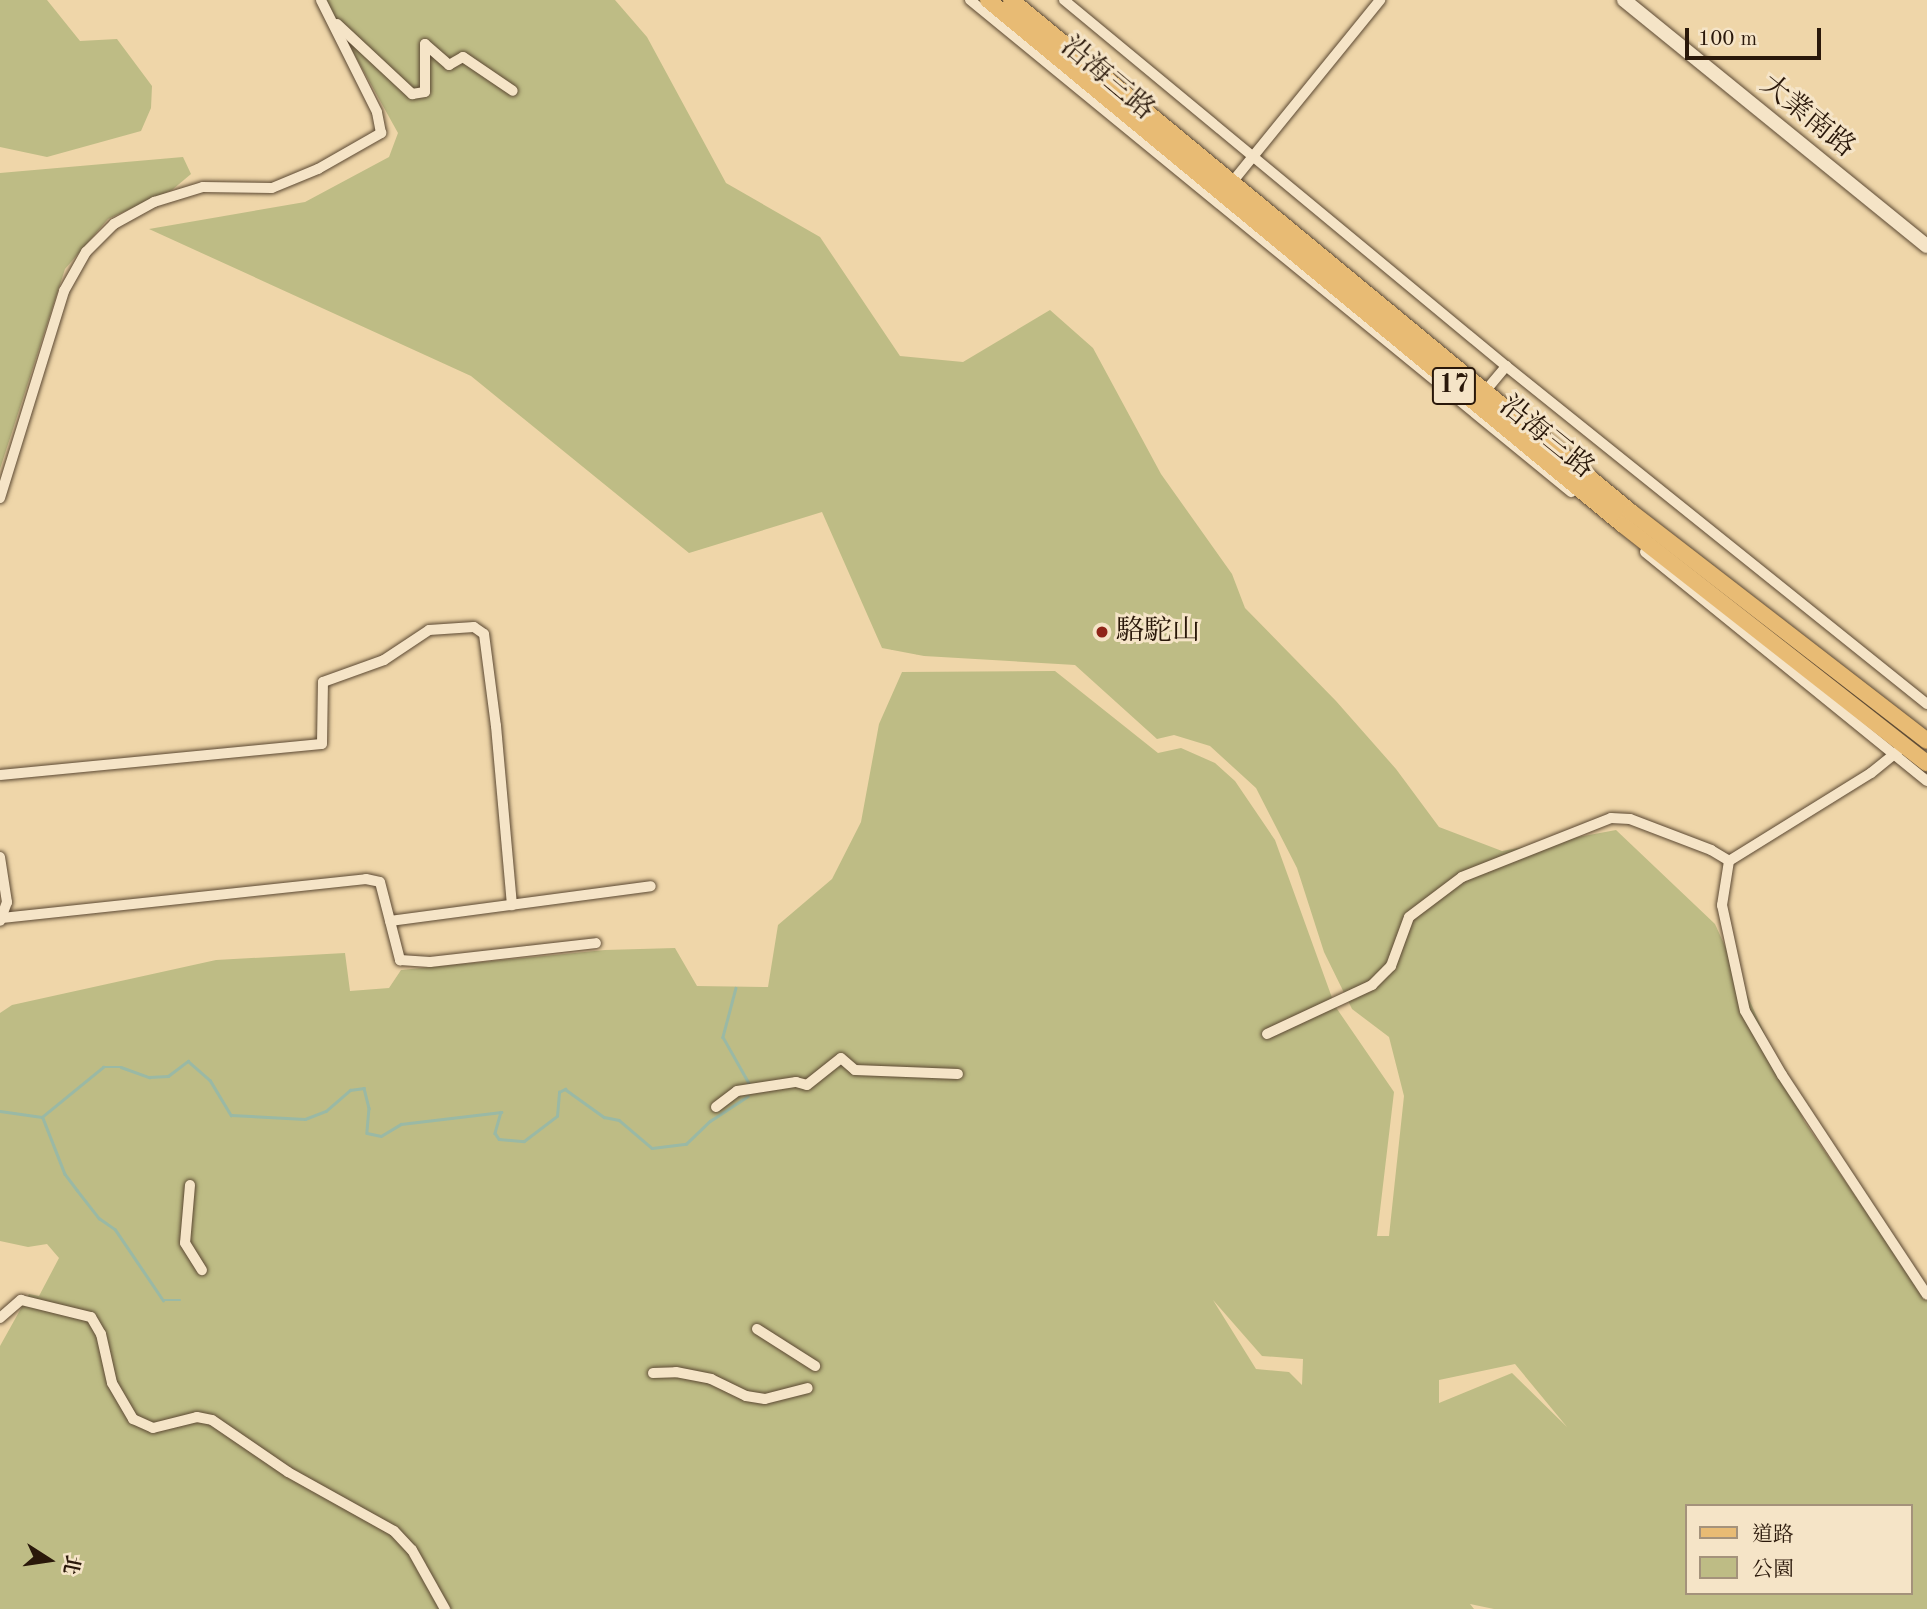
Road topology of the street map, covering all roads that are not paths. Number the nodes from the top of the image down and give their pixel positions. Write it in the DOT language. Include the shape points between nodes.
graph roads {
  1 [pos="321,0"];
  2 [pos="970,0"];
  3 [pos="1064,0"];
  4 [pos="1380,0"];
  5 [pos="1624,0"];
  6 [pos="997,4"];
  7 [pos="329,16"];
  8 [pos="1076,72"];
  9 [pos="513,91"];
  10 [pos="1170,150"];
  11 [pos="1251,156"];
  12 [pos="1223,194"];
  13 [pos="1927,246"];
  14 [pos="1373,317"];
  15 [pos="1506,366"];
  16 [pos="1477,402"];
  17 [pos="0,498"];
  18 [pos="1927,704"];
  19 [pos="1922,736"];
  20 [pos="1900,750"];
  21 [pos="1927,763"];
  22 [pos="0,775"];
  23 [pos="1927,781"];
  24 [pos="0,857"];
  25 [pos="1729,861"];
  26 [pos="651,886"];
  27 [pos="512,905"];
  28 [pos="1,919"];
  29 [pos="390,920"];
  30 [pos="596,943"];
  31 [pos="1267,1034"];
  32 [pos="958,1074"];
  33 [pos="716,1107"];
  34 [pos="190,1185"];
  35 [pos="202,1270"];
  36 [pos="1927,1295"];
  37 [pos="0,1318"];
  38 [pos="757,1329"];
  39 [pos="815,1366"];
  40 [pos="653,1373"];
  41 [pos="808,1388"];
  42 [pos="445,1609"];
  1 -- 7 [label="street"];
  2 -- 6 [label="street, 沿海三路"];
  3 -- 11 [label="street, 沿海三路"];
  4 -- 11 [label="street"];
  5 -- 13 [label="street, 大業南路"];
  6 -- 8 [label="main road, 沿海三路 / 17"];
  6 -- 8 [label="street, 沿海三路"];
  7 -- 9 [label="street" via="412,94 425,92 425,44 449,65 463,57"];
  7 -- 17 [label="street" via="377,112 381,133 318,169 272,188 203,187 154,202 114,224 86,252 65,291"];
  8 -- 10 [label="main road, 沿海三路 / 17"];
  8 -- 10 [label="street, 沿海三路"];
  10 -- 12 [label="main road, 沿海三路 / 17"];
  10 -- 12 [label="street, 沿海三路"];
  11 -- 12 [label="street"];
  11 -- 15 [label="street, 沿海三路"];
  12 -- 14 [label="main road, 沿海三路 / 17"];
  12 -- 14 [label="street, 沿海三路"];
  14 -- 16 [label="main road, 沿海三路 / 17"];
  14 -- 16 [label="street, 沿海三路"];
  15 -- 16 [label="street"];
  15 -- 18 [label="street, 沿海三路"];
  16 -- 19 [label="main road, 沿海三路 / 17"];
  16 -- 20 [label="main road, 沿海三路 / 17"];
  19 -- 20 [label="street"];
  20 -- 21 [label="main road, 沿海三路 / 17"];
  20 -- 23 [label="street, 沿海三路"];
  20 -- 25 [label="street"];
  22 -- 27 [label="street" via="322,744 323,682 384,660 429,630 474,627 484,635 495,713"];
  24 -- 28 [label="street" via="7,902"];
  25 -- 31 [label="street" via="1630,819 1611,818 1462,877 1409,917 1391,966 1372,985"];
  25 -- 36 [label="street" via="1722,905 1745,1012"];
  26 -- 27 [label="street"];
  27 -- 29 [label="street"];
  28 -- 29 [label="street" via="366,879 380,882"];
  29 -- 30 [label="street" via="400,960 430,962"];
  32 -- 33 [label="street" via="855,1070 841,1058 807,1085 796,1082 737,1091"];
  34 -- 35 [label="street" via="185,1243"];
  37 -- 42 [label="street" via="21,1300 91,1317 101,1334 112,1383 133,1419 153,1428 197,1416 212,1420 278,1466 394,1531 412,1550"];
  38 -- 39 [label="street"];
  40 -- 41 [label="street" via="711,1379 746,1396 765,1398"];
}
